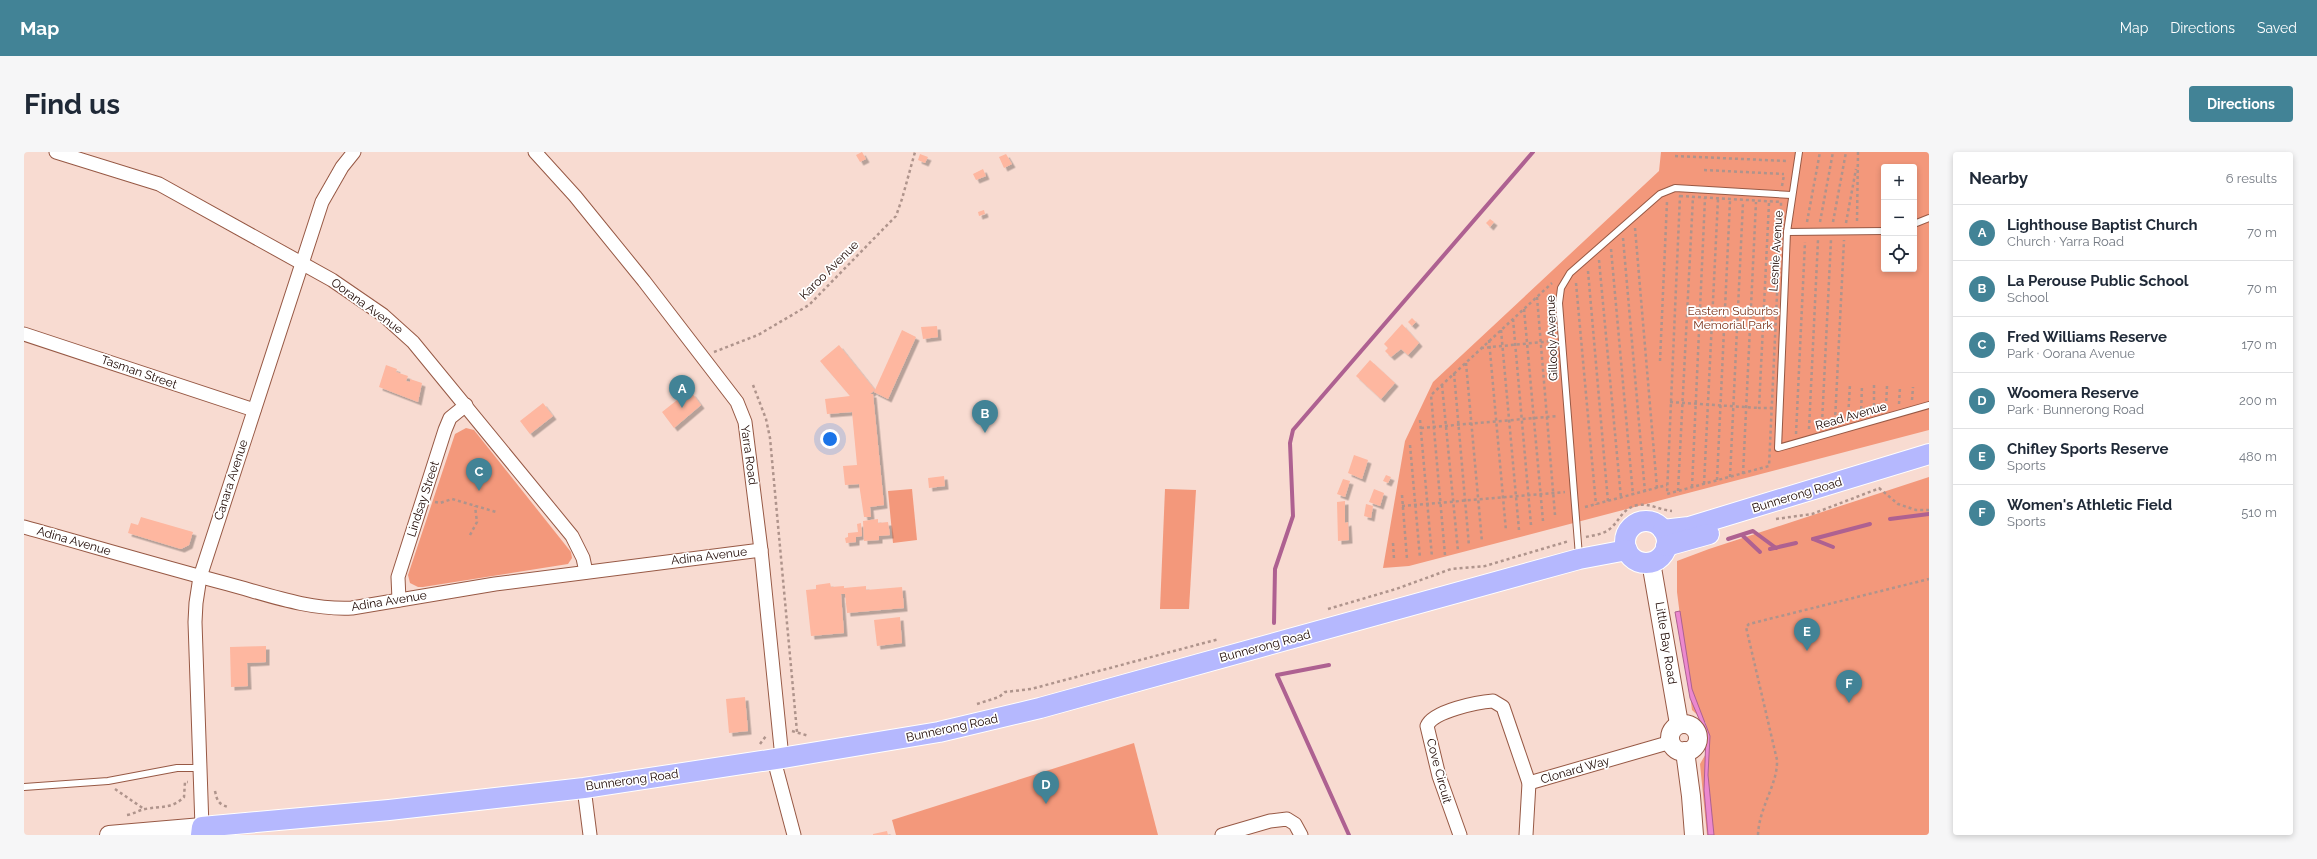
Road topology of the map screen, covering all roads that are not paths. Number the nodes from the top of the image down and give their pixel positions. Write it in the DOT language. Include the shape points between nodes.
graph roads {
  1 [pos="56,152"];
  2 [pos="354,152"];
  3 [pos="535,152"];
  4 [pos="1799,152"];
  5 [pos="1791,194"];
  6 [pos="1929,218"];
  7 [pos="1917,223"];
  8 [pos="1881,230"];
  9 [pos="1787,232"];
  10 [pos="301,262"];
  11 [pos="24,334"];
  12 [pos="466,405"];
  13 [pos="1929,405"];
  14 [pos="254,410"];
  15 [pos="1778,448"];
  16 [pos="1929,454"];
  17 [pos="1929,466"];
  18 [pos="24,526"];
  19 [pos="1665,538"];
  20 [pos="761,550"];
  21 [pos="1627,550"];
  22 [pos="1579,559"];
  23 [pos="1651,562"];
  24 [pos="586,572"];
  25 [pos="200,577"];
  26 [pos="399,600"];
  27 [pos="1686,721"];
  28 [pos="1685,749"];
  29 [pos="778,759"];
  30 [pos="200,768"];
  31 [pos="1529,783"];
  32 [pos="24,787"];
  33 [pos="584,788"];
  34 [pos="266,829"];
  35 [pos="202,831"];
  36 [pos="160,833"];
  37 [pos="109,835"];
  38 [pos="590,835"];
  39 [pos="794,835"];
  40 [pos="1222,835"];
  41 [pos="1301,835"];
  42 [pos="1460,835"];
  43 [pos="1526,835"];
  44 [pos="1694,835"];
  1 -- 10 [label="street, Oorana Avenue" via="159,184"];
  2 -- 10 [label="street, Canara Avenue" via="342,167 322,202"];
  3 -- 20 [label="street, Yarra Road" via="575,196 644,281 737,402 745,422"];
  4 -- 5 [label="lane, Lesnie Avenue"];
  5 -- 9 [label="lane, Lesnie Avenue"];
  5 -- 22 [label="lane, Gillooly Avenue" via="1675,188 1660,194 1570,273 1561,288 1559,303"];
  6 -- 7 [label="lane"];
  8 -- 9 [label="lane"];
  9 -- 15 [label="lane, Lesnie Avenue"];
  10 -- 12 [label="street, Oorana Avenue" via="332,280 398,327"];
  10 -- 14 [label="street, Canara Avenue"];
  11 -- 14 [label="street, Tasman Street"];
  12 -- 24 [label="street, Oorana Avenue" via="572,536 583,558"];
  12 -- 26 [label="street, Lindsay Street" via="450,418 445,430 398,576"];
  13 -- 15 [label="lane, Read Avenue"];
  14 -- 25 [label="street, Canara Avenue"];
  16 -- 19 [label="main road, Bunnerong Road" via="1689,527"];
  17 -- 19 [label="main road, Bunnerong Road" via="1875,487"];
  18 -- 25 [label="street, Adina Avenue"];
  19 -- 21 [label="main road" via="1652,522 1639,522 1626,537"];
  19 -- 23 [label="main road" via="1661,556"];
  20 -- 24 [label="street, Adina Avenue"];
  20 -- 29 [label="street, Yarra Road"];
  21 -- 22 [label="main road, Bunnerong Road"];
  21 -- 23 [label="main road" via="1640,562"];
  22 -- 29 [label="main road, Bunnerong Road" via="1040,708 939,732"];
  23 -- 27 [label="street, Little Bay Road"];
  24 -- 26 [label="street, Adina Avenue"];
  25 -- 26 [label="street, Adina Avenue" via="307,606 330,609"];
  25 -- 30 [label="street, Canara Avenue" via="196,622"];
  27 -- 28 [label="street" via="1697,733 1695,745"];
  27 -- 28 [label="street" via="1671,734"];
  28 -- 31 [label="street, Clonard Way"];
  28 -- 44 [label="street"];
  29 -- 33 [label="main road, Bunnerong Road"];
  29 -- 39 [label="street, Yarra Road"];
  30 -- 32 [label="lane" via="177,768 102,781"];
  30 -- 35 [label="street, Canara Avenue"];
  31 -- 42 [label="street, Cove Circuit" via="1503,707 1494,701 1440,714 1430,720 1427,726 1439,776"];
  31 -- 43 [label="street, Clonard Way"];
  33 -- 34 [label="main road, Bunnerong Road"];
  33 -- 38 [label="street"];
  34 -- 35 [label="main road, Bunnerong Road"];
  35 -- 36 [label="street"];
  36 -- 37 [label="street"];
  40 -- 41 [label="street" via="1287,818 1295,824"];
}
